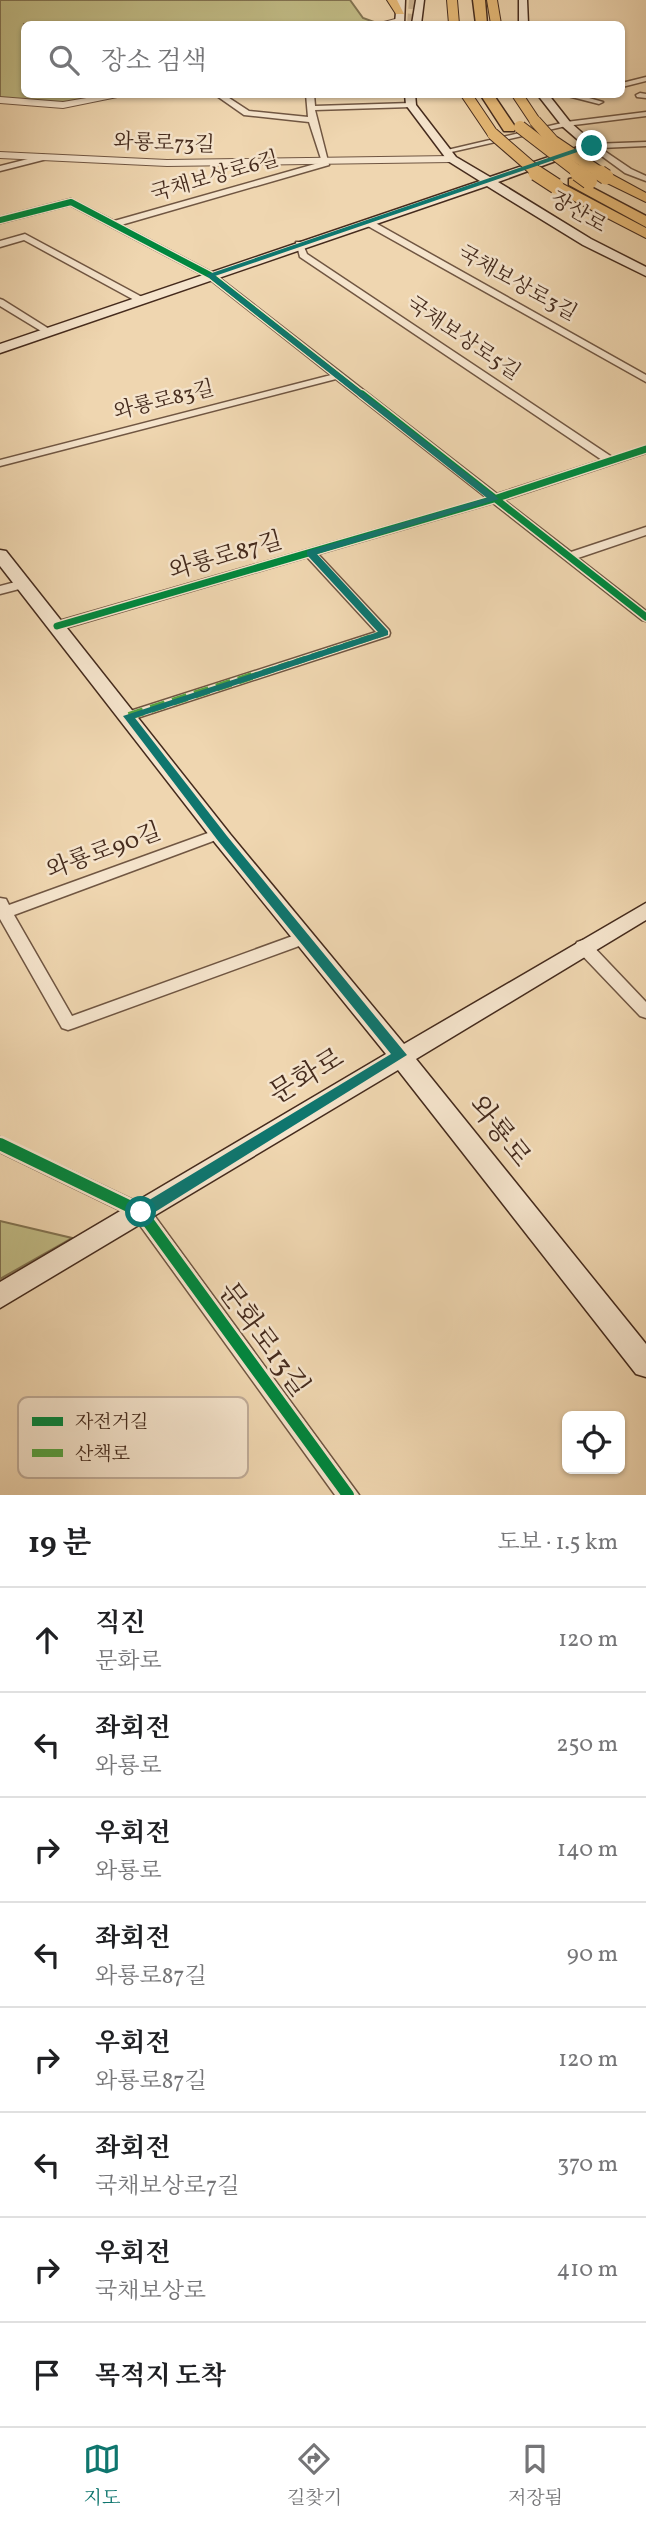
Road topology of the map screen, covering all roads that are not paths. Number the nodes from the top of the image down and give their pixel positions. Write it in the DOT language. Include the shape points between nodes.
graph roads {
  1 [pos="392,0"];
  2 [pos="420,0"];
  3 [pos="470,0"];
  4 [pos="479,0"];
  5 [pos="492,0"];
  6 [pos="523,0"];
  7 [pos="450,2"];
  8 [pos="400,14"];
  9 [pos="415,21"];
  10 [pos="453,21"];
  11 [pos="472,21"];
  12 [pos="482,21"];
  13 [pos="496,21"];
  14 [pos="524,21"];
  15 [pos="644,80"];
  16 [pos="625,84"];
  17 [pos="107,98"];
  18 [pos="223,98"];
  19 [pos="311,98"];
  20 [pos="469,98"];
  21 [pos="489,98"];
  22 [pos="500,98"];
  23 [pos="520,98"];
  24 [pos="545,98"];
  25 [pos="581,98"];
  26 [pos="603,98"];
  27 [pos="0,100"];
  28 [pos="410,100"];
  29 [pos="599,102"];
  30 [pos="314,108"];
  31 [pos="646,114"];
  32 [pos="610,117"];
  33 [pos="312,120"];
  34 [pos="566,124"];
  35 [pos="515,128"];
  36 [pos="646,144"];
  37 [pos="592,146"];
  38 [pos="0,155"];
  39 [pos="450,155"];
  40 [pos="44,157"];
  41 [pos="326,163"];
  42 [pos="0,169"];
  43 [pos="646,179"];
  44 [pos="581,181"];
  45 [pos="489,183"];
  46 [pos="646,198"];
  47 [pos="646,212"];
  48 [pos="0,220"];
  49 [pos="646,222"];
  50 [pos="369,223"];
  51 [pos="114,224"];
  52 [pos="646,234"];
  53 [pos="0,244"];
  54 [pos="299,244"];
  55 [pos="646,272"];
  56 [pos="209,275"];
  57 [pos="139,299"];
  58 [pos="0,302"];
  59 [pos="49,332"];
  60 [pos="0,349"];
  61 [pos="337,376"];
  62 [pos="646,379"];
  63 [pos="645,450"];
  64 [pos="611,461"];
  65 [pos="0,463"];
  66 [pos="494,499"];
  67 [pos="646,531"];
  68 [pos="310,553"];
  69 [pos="0,555"];
  70 [pos="571,556"];
  71 [pos="23,584"];
  72 [pos="0,590"];
  73 [pos="646,617"];
  74 [pos="57,626"];
  75 [pos="128,716"];
  76 [pos="219,834"];
  77 [pos="2,910"];
  78 [pos="646,910"];
  79 [pos="304,938"];
  80 [pos="583,946"];
  81 [pos="646,1012"];
  82 [pos="400,1055"];
  83 [pos="0,1144"];
  84 [pos="141,1212"];
  85 [pos="0,1296"];
  86 [pos="646,1365"];
  87 [pos="348,1495"];
  1 -- 8 [label="highway"];
  2 -- 9 [label="main road"];
  3 -- 11 [label="highway"];
  4 -- 12 [label="highway"];
  5 -- 13 [label="highway"];
  6 -- 14 [label="main road"];
  7 -- 10 [label="highway"];
  15 -- 16 [label="street"];
  17 -- 27 [label="street" via="64,106"];
  18 -- 33 [label="street" via="247,113"];
  19 -- 30 [label="street"];
  20 -- 52 [label="highway, bridge" via="493,134 533,170"];
  21 -- 35 [label="highway"];
  22 -- 35 [label="highway"];
  23 -- 46 [label="highway, bridge" via="553,141"];
  24 -- 34 [label="main road"];
  25 -- 29 [label="street"];
  26 -- 29 [label="street"];
  28 -- 30 [label="street"];
  28 -- 39 [label="main road, 장산로"];
  29 -- 32 [label="street"];
  30 -- 33 [label="street"];
  31 -- 32 [label="street, 와룡로73길"];
  32 -- 34 [label="street, 와룡로73길"];
  33 -- 41 [label="street"];
  34 -- 37 [label="main road"];
  34 -- 39 [label="street, 와룡로73길"];
  35 -- 44 [label="highway" via="551,167"];
  36 -- 37 [label="street"];
  37 -- 43 [label="street"];
  37 -- 45 [label="main road"];
  38 -- 40 [label="street, 와룡로73길"];
  39 -- 41 [label="street, 와룡로73길"];
  39 -- 45 [label="main road, 장산로"];
  40 -- 41 [label="street, 와룡로73길"];
  40 -- 42 [label="street"];
  41 -- 51 [label="street, 국채보상로6길"];
  44 -- 47 [label="highway"];
  44 -- 49 [label="highway"];
  45 -- 50 [label="main road"];
  45 -- 55 [label="main road, 장산로"];
  48 -- 51 [label="street, 국채보상로6길" via="71,202"];
  50 -- 54 [label="main road"];
  50 -- 62 [label="street, 국채보상로3길"];
  51 -- 56 [label="street, 국채보상로6길"];
  53 -- 57 [label="street" via="25,237"];
  54 -- 56 [label="main road"];
  54 -- 64 [label="street, 국채보상로5길" via="303,255"];
  56 -- 57 [label="main road"];
  56 -- 61 [label="street, 국채보상로6길"];
  57 -- 59 [label="main road"];
  58 -- 59 [label="street"];
  59 -- 60 [label="main road"];
  61 -- 65 [label="street, 와룡로83길"];
  61 -- 66 [label="street, 국채보상로6길"];
  63 -- 64 [label="street, 와룡로87길"];
  64 -- 66 [label="street, 와룡로87길"];
  66 -- 68 [label="street, 와룡로87길"];
  66 -- 70 [label="street, 국채보상로6길"];
  67 -- 70 [label="street"];
  68 -- 74 [label="street, 와룡로87길"];
  68 -- 75 [label="street, 와룡로87길" via="384,633"];
  69 -- 71 [label="main road, 와룡로"];
  70 -- 73 [label="street, 국채보상로6길"];
  71 -- 72 [label="street"];
  71 -- 74 [label="main road, 와룡로"];
  74 -- 75 [label="main road, 와룡로"];
  75 -- 76 [label="main road, 와룡로"];
  76 -- 77 [label="street, 와룡로90길"];
  76 -- 79 [label="main road, 와룡로"];
  77 -- 79 [label="street" via="68,1024"];
  78 -- 80 [label="main road, 문화로"];
  79 -- 82 [label="main road, 와룡로"];
  80 -- 81 [label="street"];
  80 -- 82 [label="main road, 문화로"];
  82 -- 84 [label="main road, 문화로"];
  82 -- 86 [label="main road, 와룡로"];
  83 -- 84 [label="street"];
  84 -- 85 [label="main road, 문화로"];
  84 -- 87 [label="street, 문화로13길"];
}
